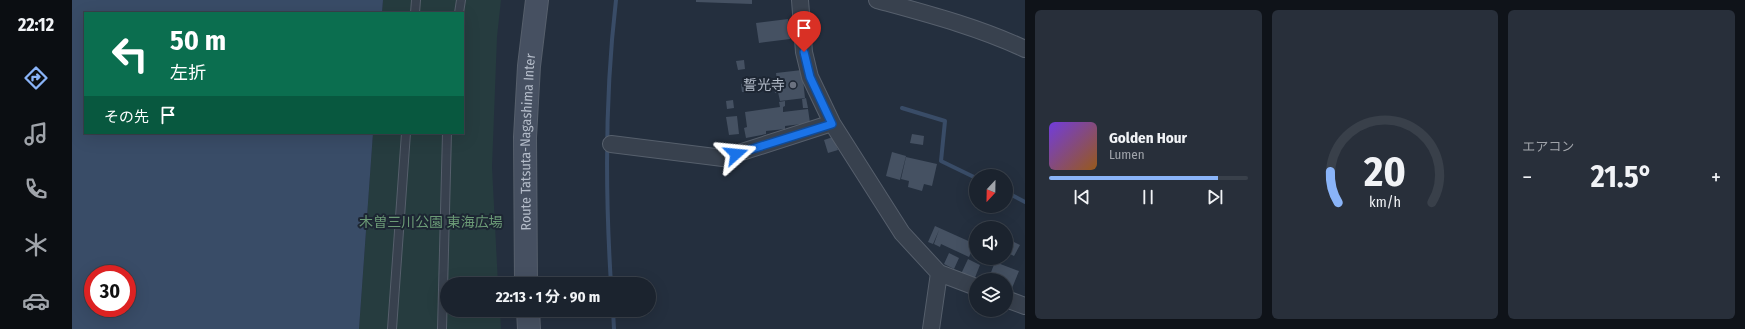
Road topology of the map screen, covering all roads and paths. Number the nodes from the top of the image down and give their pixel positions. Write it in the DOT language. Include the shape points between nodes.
graph roads {
  1 [pos="416,0"];
  2 [pos="461,0"];
  3 [pos="537,0"];
  4 [pos="800,0"];
  5 [pos="878,0"];
  6 [pos="415,12"];
  7 [pos="460,12"];
  8 [pos="1025,49"];
  9 [pos="832,124"];
  10 [pos="406,134"];
  11 [pos="447,134"];
  12 [pos="611,144"];
  13 [pos="939,273"];
  14 [pos="526,277"];
  15 [pos="969,284"];
  16 [pos="1013,302"];
  17 [pos="1025,306"];
  18 [pos="529,317"];
  19 [pos="392,329"];
  20 [pos="442,329"];
  21 [pos="530,329"];
  22 [pos="931,329"];
  1 -- 6 [label="lane"];
  2 -- 7 [label="lane"];
  3 -- 14 [label="main road, Route Tatsuta-Nagashima Inter" via="529,66 525,137"];
  4 -- 9 [label="street" via="808,71"];
  5 -- 8 [label="street" via="972,27"];
  9 -- 12 [label="street" via="723,158"];
  9 -- 13 [label="street" via="902,233"];
  10 -- 19 [label="lane"];
  11 -- 20 [label="lane"];
  13 -- 15 [label="street"];
  13 -- 22 [label="street"];
  16 -- 17 [label="street"];
  18 -- 21 [label="main road"];
}
